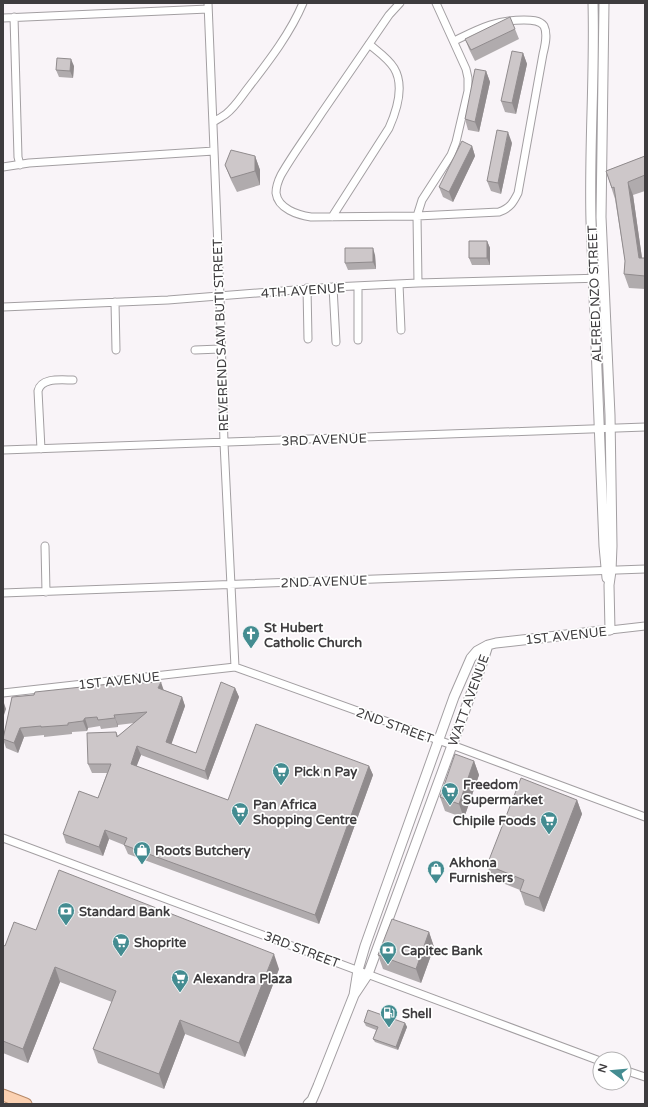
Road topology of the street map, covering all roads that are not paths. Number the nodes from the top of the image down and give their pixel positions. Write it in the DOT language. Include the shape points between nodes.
graph roads {
  1 [pos="303,3"];
  2 [pos="400,3"];
  3 [pos="436,3"];
  4 [pos="593,3"];
  5 [pos="604,3"];
  6 [pos="208,6"];
  7 [pos="14,17"];
  8 [pos="3,18"];
  9 [pos="454,41"];
  10 [pos="369,44"];
  11 [pos="213,122"];
  12 [pos="214,151"];
  13 [pos="20,164"];
  14 [pos="3,167"];
  15 [pos="417,216"];
  16 [pos="332,217"];
  17 [pos="593,278"];
  18 [pos="604,278"];
  19 [pos="418,283"];
  20 [pos="399,284"];
  21 [pos="333,287"];
  22 [pos="358,287"];
  23 [pos="307,288"];
  24 [pos="220,297"];
  25 [pos="115,302"];
  26 [pos="3,307"];
  27 [pos="401,330"];
  28 [pos="308,339"];
  29 [pos="358,340"];
  30 [pos="336,342"];
  31 [pos="220,349"];
  32 [pos="116,350"];
  33 [pos="195,350"];
  34 [pos="73,380"];
  35 [pos="645,427"];
  36 [pos="610,428"];
  37 [pos="599,429"];
  38 [pos="224,443"];
  39 [pos="41,449"];
  40 [pos="3,450"];
  41 [pos="45,546"];
  42 [pos="645,569"];
  43 [pos="609,571"];
  44 [pos="231,585"];
  45 [pos="46,592"];
  46 [pos="3,593"];
  47 [pos="645,626"];
  48 [pos="610,630"];
  49 [pos="488,645"];
  50 [pos="235,667"];
  51 [pos="3,693"];
  52 [pos="438,740"];
  53 [pos="452,745"];
  54 [pos="645,817"];
  55 [pos="3,838"];
  56 [pos="358,970"];
  57 [pos="368,974"];
  58 [pos="354,995"];
  59 [pos="592,1058"];
  60 [pos="632,1073"];
  61 [pos="645,1078"];
  62 [pos="3,1095"];
  63 [pos="311,1103"];
  64 [pos="26,1104"];
  1 -- 11 [label="street" via="288,32 250,86 227,113"];
  2 -- 10 [label="street" via="388,15"];
  3 -- 9 [label="street"];
  4 -- 17 [label="street, ALFRED NZO STREET" via="590,192"];
  5 -- 18 [label="street, ALFRED NZO STREET" via="601,217"];
  6 -- 7 [label="street"];
  6 -- 11 [label="street, REVEREND SAM BUTI STREET"];
  7 -- 8 [label="street"];
  7 -- 13 [label="street"];
  9 -- 15 [label="street" via="466,69 468,91 454,148 422,200"];
  9 -- 15 [label="street" via="490,24 505,20 535,21 543,26 546,38 518,193 512,206 499,212"];
  10 -- 16 [label="street" via="394,68 399,83 398,103 389,128"];
  10 -- 16 [label="street" via="298,148 277,185 276,193 279,200 290,211 301,216"];
  11 -- 12 [label="street, REVEREND SAM BUTI STREET"];
  12 -- 13 [label="street"];
  12 -- 24 [label="street, REVEREND SAM BUTI STREET"];
  13 -- 14 [label="street"];
  15 -- 16 [label="street"];
  15 -- 19 [label="street"];
  17 -- 18 [label="street, 4TH AVENUE"];
  17 -- 19 [label="street, 4TH AVENUE"];
  17 -- 37 [label="street, ALFRED NZO STREET"];
  18 -- 36 [label="street, ALFRED NZO STREET"];
  19 -- 20 [label="street, 4TH AVENUE"];
  20 -- 22 [label="street, 4TH AVENUE"];
  20 -- 27 [label="street"];
  21 -- 22 [label="street, 4TH AVENUE"];
  21 -- 23 [label="street, 4TH AVENUE"];
  21 -- 30 [label="street"];
  22 -- 29 [label="street"];
  23 -- 24 [label="street, 4TH AVENUE"];
  23 -- 28 [label="street"];
  24 -- 25 [label="street, 4TH AVENUE"];
  24 -- 31 [label="street, REVEREND SAM BUTI STREET"];
  25 -- 26 [label="street, 4TH AVENUE"];
  25 -- 32 [label="street"];
  31 -- 33 [label="street"];
  31 -- 38 [label="street, REVEREND SAM BUTI STREET"];
  34 -- 39 [label="street" via="46,381 39,386"];
  35 -- 36 [label="street, 3RD AVENUE"];
  36 -- 37 [label="street, 3RD AVENUE"];
  36 -- 43 [label="street, ALFRED NZO STREET"];
  37 -- 38 [label="street, 3RD AVENUE"];
  37 -- 43 [label="street, ALFRED NZO STREET"];
  38 -- 39 [label="street, 3RD AVENUE"];
  38 -- 44 [label="street, REVEREND SAM BUTI STREET"];
  39 -- 40 [label="street, 3RD AVENUE"];
  41 -- 45 [label="street"];
  42 -- 43 [label="street, 2ND AVENUE"];
  43 -- 44 [label="street, 2ND AVENUE"];
  43 -- 48 [label="street, ALFRED NZO STREET"];
  44 -- 45 [label="street, 2ND AVENUE"];
  44 -- 50 [label="street, REVEREND SAM BUTI STREET"];
  45 -- 46 [label="street, 2ND AVENUE"];
  47 -- 48 [label="street, 1ST AVENUE"];
  48 -- 49 [label="street, 1ST AVENUE" via="512,640"];
  49 -- 52 [label="street, WATT AVENUE" via="477,651 468,663"];
  49 -- 53 [label="street, WATT AVENUE"];
  50 -- 51 [label="street, 1ST AVENUE"];
  50 -- 52 [label="street, 2ND STREET"];
  52 -- 53 [label="street, 2ND STREET"];
  52 -- 56 [label="street, WATT AVENUE"];
  53 -- 54 [label="street, 2ND STREET"];
  53 -- 57 [label="street, WATT AVENUE"];
  55 -- 56 [label="street, 3RD STREET"];
  56 -- 57 [label="street, 3RD STREET"];
  56 -- 58 [label="street, WATT AVENUE"];
  57 -- 58 [label="street, WATT AVENUE"];
  57 -- 59 [label="street, 3RD STREET"];
  58 -- 63 [label="street, WATT AVENUE"];
  60 -- 61 [label="street"];
  62 -- 64 [label="main road"];
}
